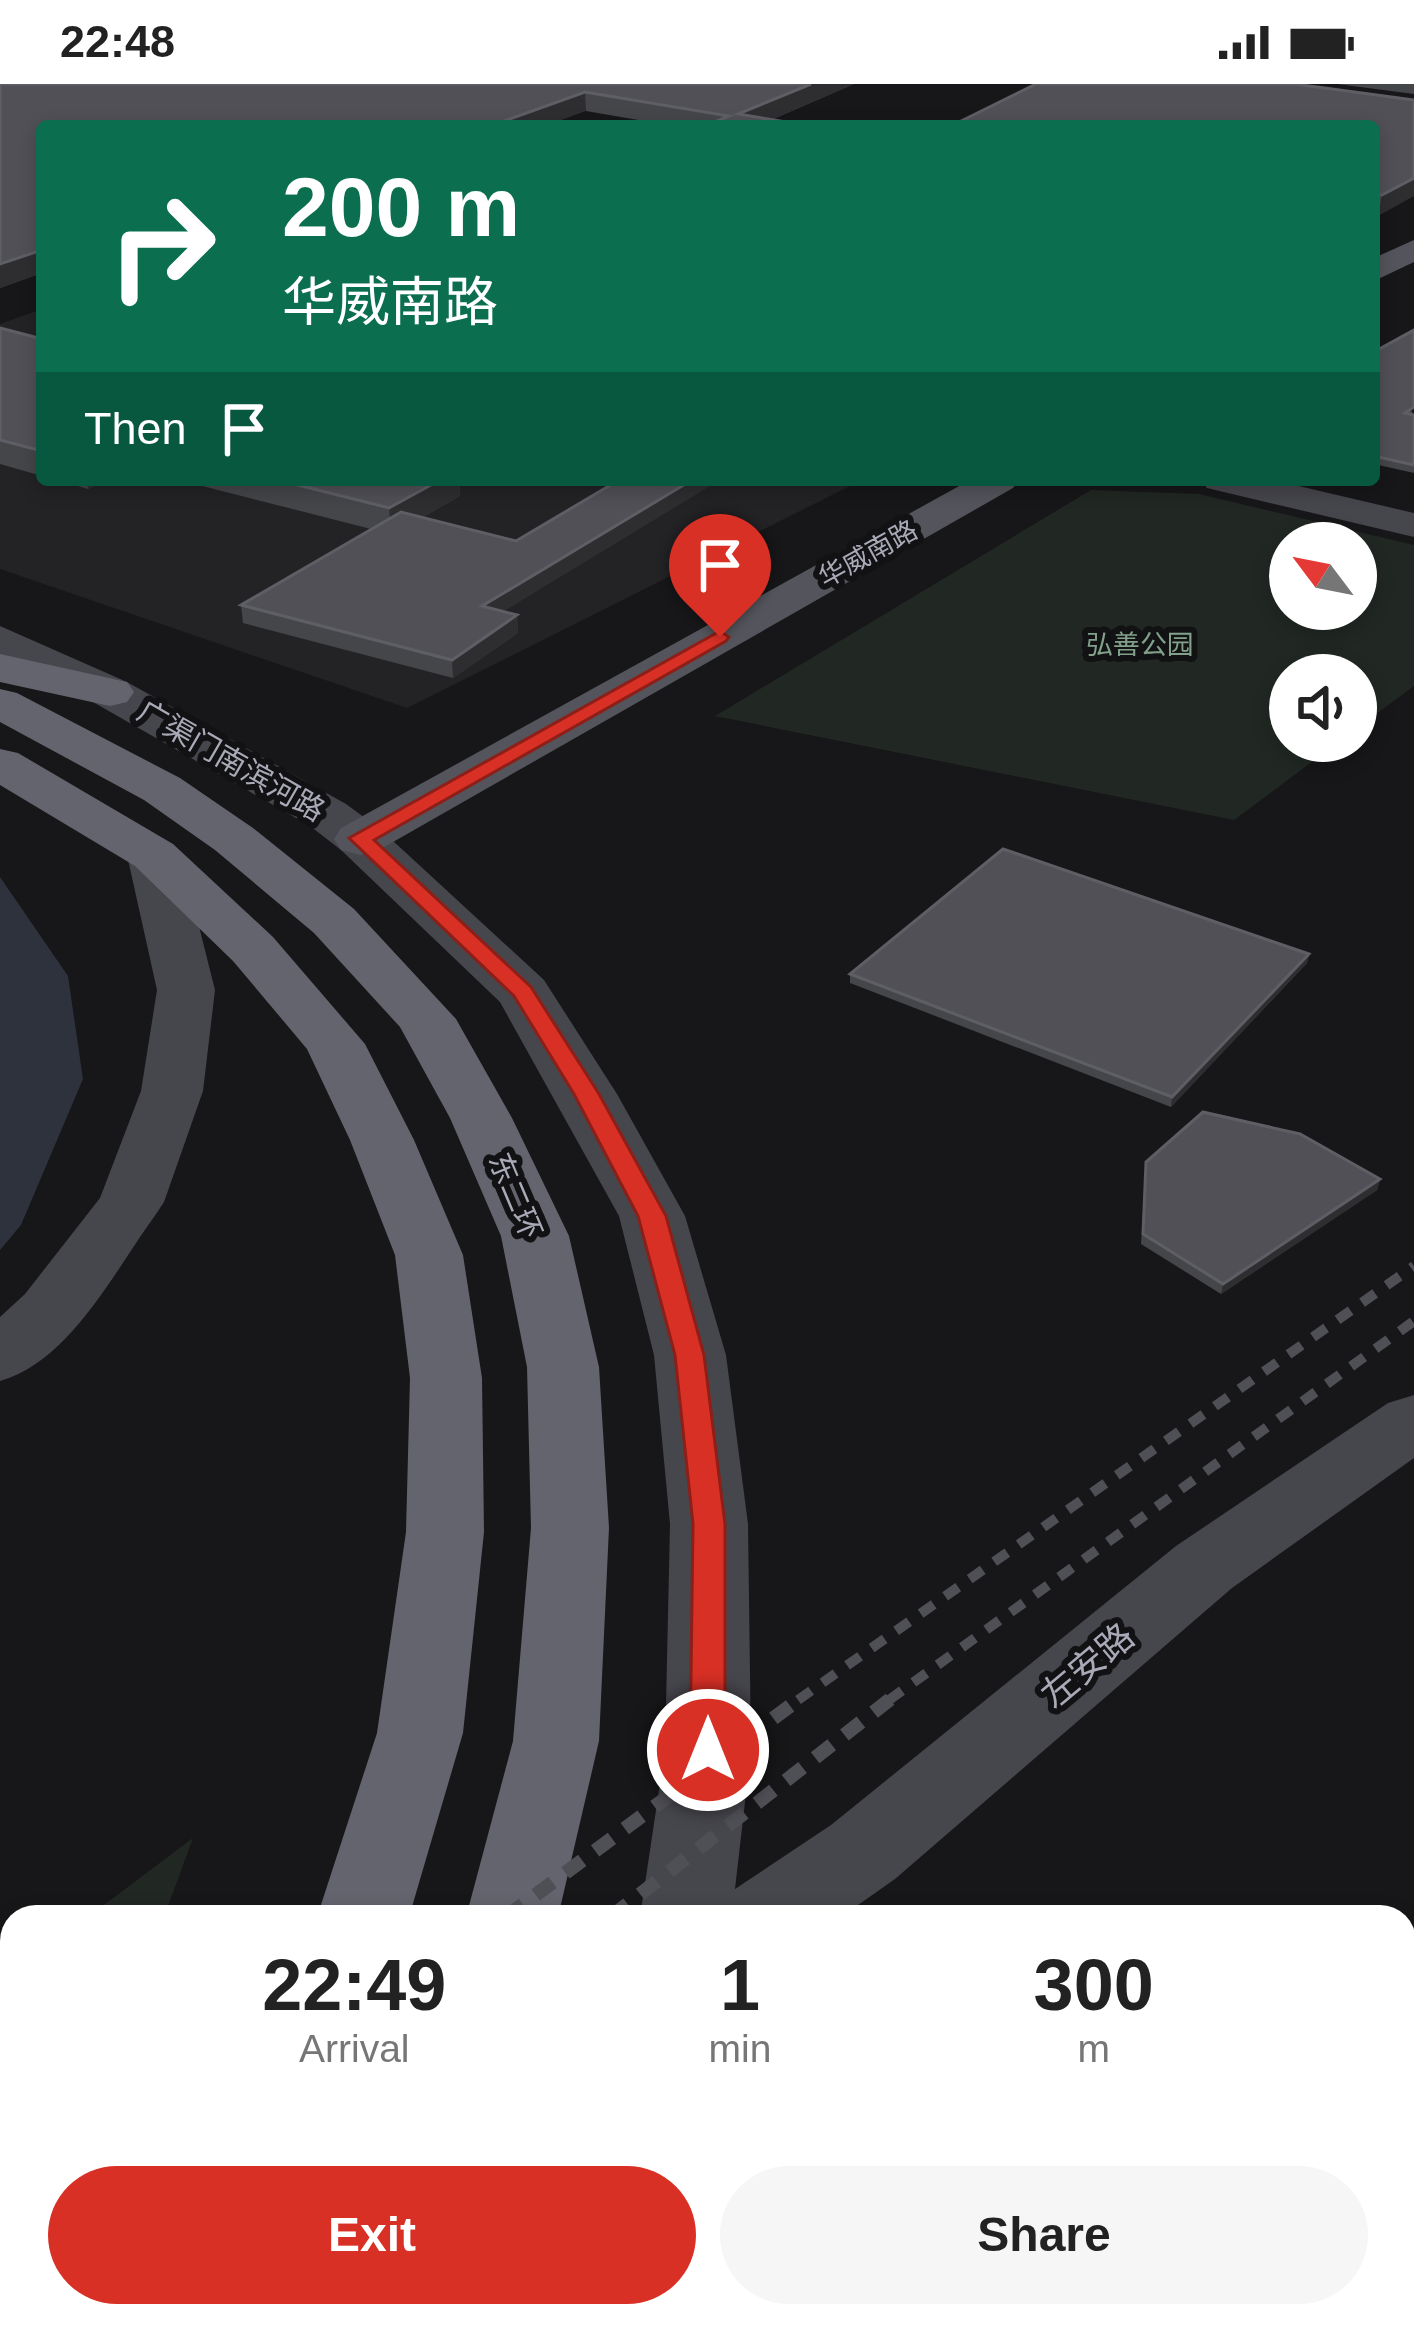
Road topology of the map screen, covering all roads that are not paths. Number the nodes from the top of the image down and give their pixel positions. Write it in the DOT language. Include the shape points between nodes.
graph roads {
  1 [pos="1414,232"];
  2 [pos="1414,249"];
  3 [pos="1380,250"];
  4 [pos="1380,269"];
  5 [pos="941,486"];
  6 [pos="988,486"];
  7 [pos="1247,486"];
  8 [pos="1414,525"];
  9 [pos="0,640"];
  10 [pos="0,668"];
  11 [pos="110,692"];
  12 [pos="0,703"];
  13 [pos="0,764"];
  14 [pos="344,827"];
  15 [pos="154,855"];
  16 [pos="0,1358"];
  17 [pos="1414,1421"];
  18 [pos="367,1905"];
  19 [pos="515,1905"];
  20 [pos="688,1905"];
  21 [pos="786,1905"];
  1 -- 3 [label="main road"];
  2 -- 4 [label="main road"];
  5 -- 14 [label="main road, 华威南路"];
  6 -- 14 [label="main road, 华威南路"];
  7 -- 8 [label="street"];
  9 -- 11 [label="street, 广渠门南滨河路"];
  10 -- 11 [label="highway"];
  11 -- 14 [label="street, 广渠门南滨河路"];
  12 -- 19 [label="highway, 东二环" via="162,789 334,921 426,1019 536,1236 563,1367 570,1528 556,1741"];
  13 -- 15 [label="highway"];
  14 -- 20 [label="street, 广渠门南滨河路" via="523,992 652,1216 690,1355 709,1524 708,1750"];
  15 -- 16 [label="street" via="186,990 172,1091 131,1202 50,1310"];
  15 -- 18 [label="highway" via="253,949 335,1044 429,1255 446,1378 445,1532 420,1732"];
  17 -- 21 [label="street, 左安路" via="1204,1567 863,1852"];
}
